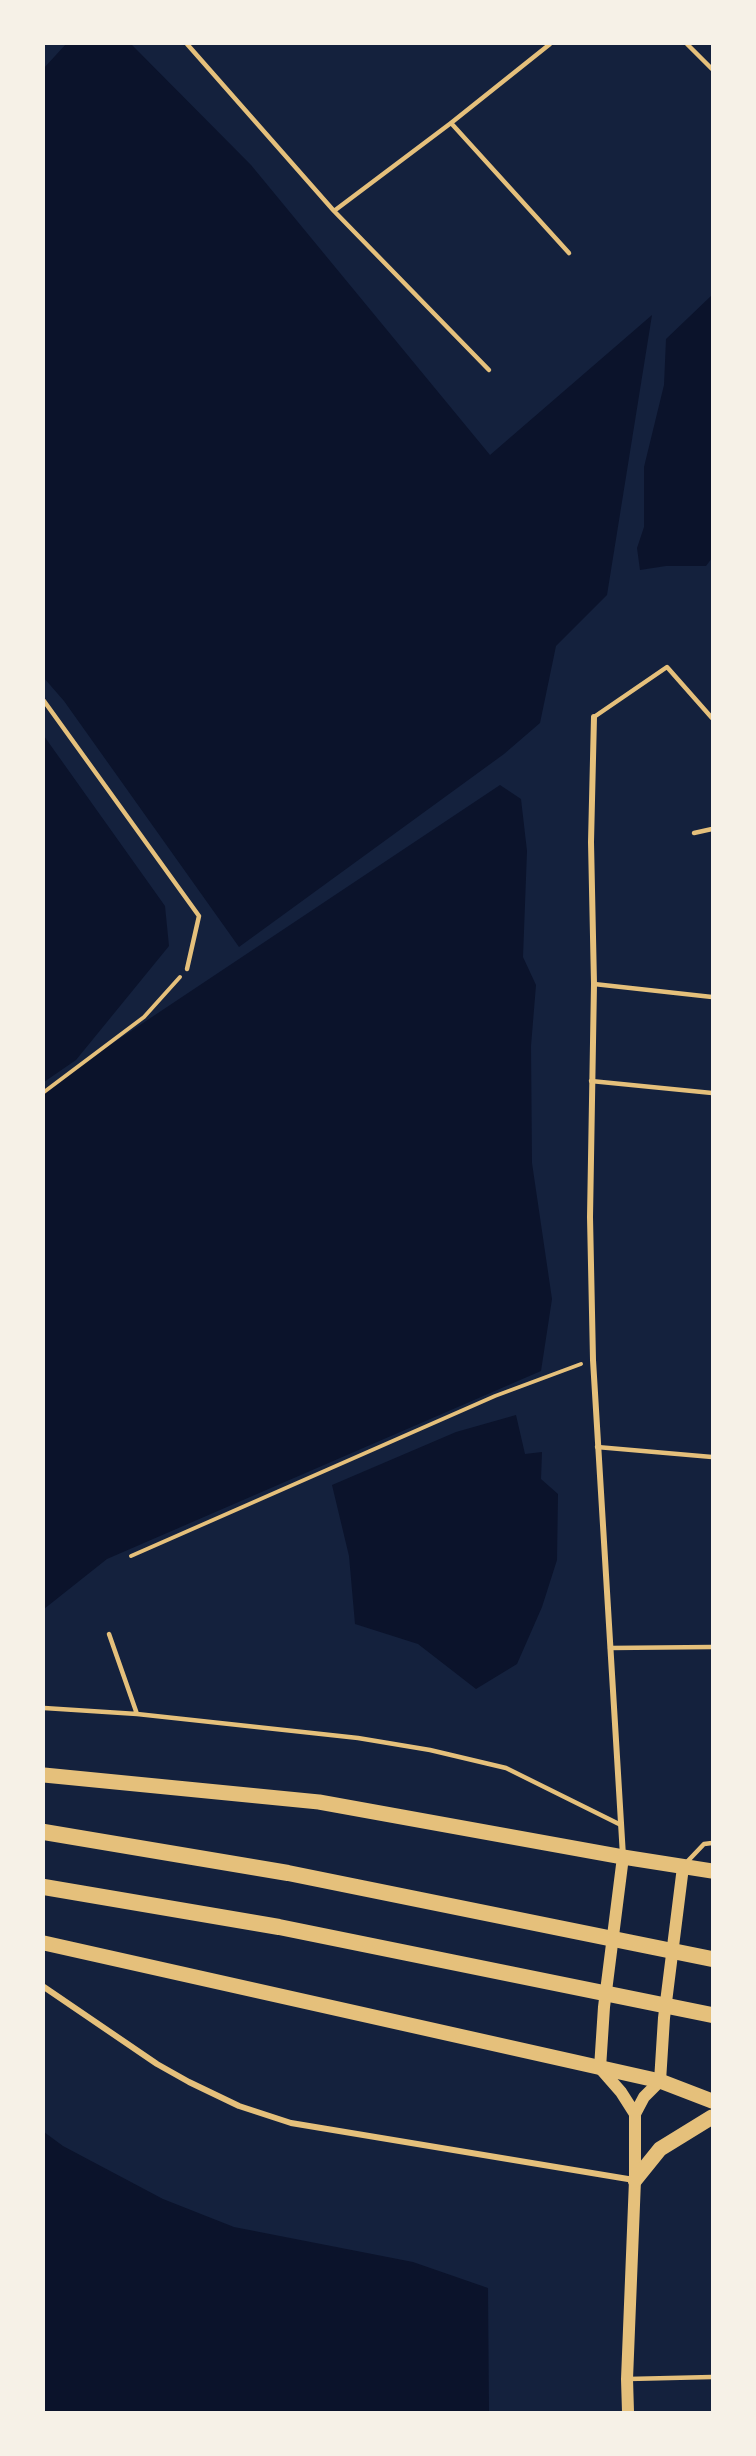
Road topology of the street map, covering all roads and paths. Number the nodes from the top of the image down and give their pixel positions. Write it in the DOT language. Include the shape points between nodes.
graph roads {
  1 [pos="187,44"];
  2 [pos="550,44"];
  3 [pos="687,44"];
  4 [pos="712,69"];
  5 [pos="451,123"];
  6 [pos="334,212"];
  7 [pos="569,253"];
  8 [pos="489,370"];
  9 [pos="44,701"];
  10 [pos="594,717"];
  11 [pos="712,718"];
  12 [pos="712,829"];
  13 [pos="694,833"];
  14 [pos="187,969"];
  15 [pos="594,984"];
  16 [pos="712,998"];
  17 [pos="591,1082"];
  18 [pos="44,1092"];
  19 [pos="712,1093"];
  20 [pos="593,1360"];
  21 [pos="597,1447"];
  22 [pos="712,1457"];
  23 [pos="131,1556"];
  24 [pos="109,1634"];
  25 [pos="712,1647"];
  26 [pos="610,1648"];
  27 [pos="44,1708"];
  28 [pos="137,1714"];
  29 [pos="44,1776"];
  30 [pos="621,1825"];
  31 [pos="44,1833"];
  32 [pos="712,1843"];
  33 [pos="623,1857"];
  34 [pos="682,1867"];
  35 [pos="712,1870"];
  36 [pos="44,1887"];
  37 [pos="44,1943"];
  38 [pos="712,1959"];
  39 [pos="44,1987"];
  40 [pos="707,2014"];
  41 [pos="600,2068"];
  42 [pos="660,2081"];
  43 [pos="712,2101"];
  44 [pos="635,2114"];
  45 [pos="712,2117"];
  46 [pos="635,2180"];
  47 [pos="712,2377"];
  48 [pos="627,2379"];
  49 [pos="628,2412"];
  1 -- 6 [label="lane"];
  2 -- 5 [label="lane"];
  3 -- 4 [label="lane"];
  5 -- 6 [label="lane"];
  5 -- 7 [label="lane"];
  6 -- 8 [label="lane"];
  9 -- 14 [label="lane" via="199,916"];
  10 -- 11 [label="lane" via="667,667"];
  10 -- 15 [label="street"];
  12 -- 13 [label="lane"];
  14 -- 18 [label="path" via="144,1017"];
  15 -- 16 [label="lane"];
  15 -- 17 [label="street"];
  17 -- 19 [label="lane"];
  17 -- 20 [label="street"];
  20 -- 21 [label="street"];
  20 -- 23 [label="path" via="495,1395"];
  21 -- 22 [label="lane"];
  21 -- 26 [label="street"];
  24 -- 28 [label="lane"];
  25 -- 26 [label="lane"];
  26 -- 30 [label="street"];
  27 -- 28 [label="lane"];
  28 -- 30 [label="lane" via="358,1738 430,1750 506,1768"];
  29 -- 33 [label="main road" via="319,1802"];
  30 -- 33 [label="street"];
  31 -- 38 [label="highway" via="288,1874"];
  32 -- 34 [label="lane" via="704,1844"];
  33 -- 34 [label="main road"];
  33 -- 41 [label="main road"];
  34 -- 35 [label="main road"];
  34 -- 42 [label="main road"];
  36 -- 40 [label="highway" via="279,1927"];
  37 -- 41 [label="main road"];
  39 -- 46 [label="street" via="189,2082 239,2106 291,2123"];
  41 -- 42 [label="main road"];
  41 -- 44 [label="main road"];
  42 -- 43 [label="main road"];
  42 -- 44 [label="main road" via="644,2097"];
  44 -- 46 [label="main road"];
  45 -- 46 [label="main road" via="660,2150"];
  46 -- 48 [label="main road"];
  47 -- 48 [label="lane"];
  48 -- 49 [label="main road"];
}
